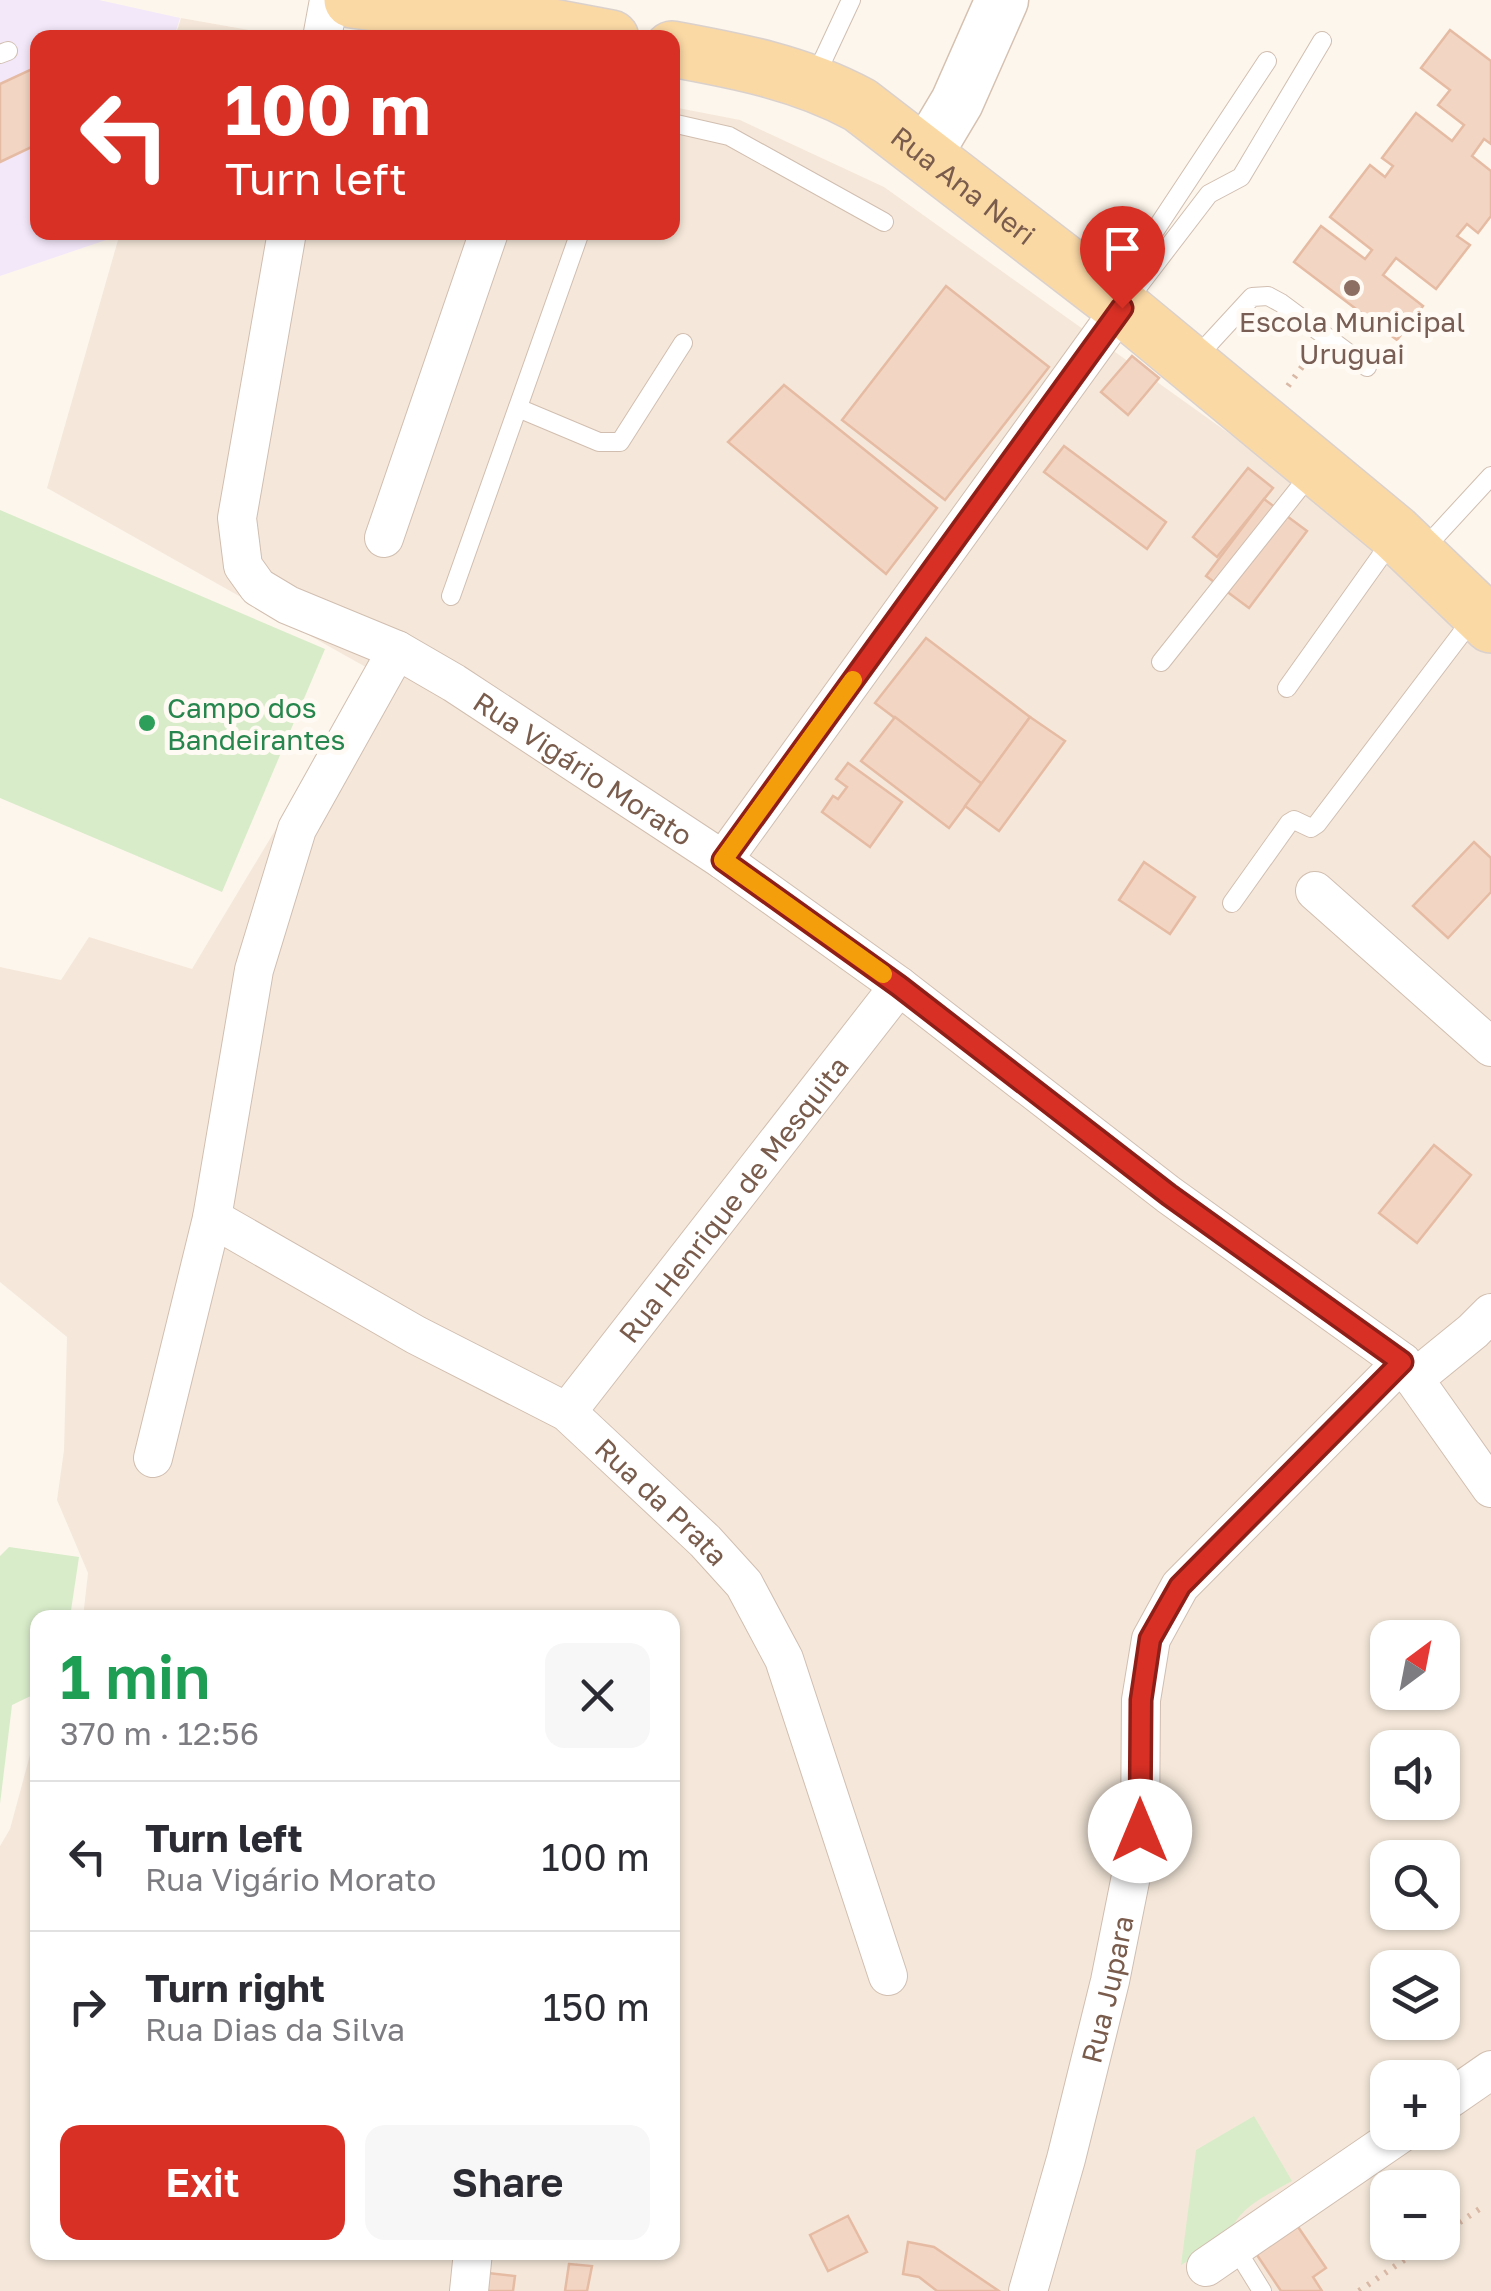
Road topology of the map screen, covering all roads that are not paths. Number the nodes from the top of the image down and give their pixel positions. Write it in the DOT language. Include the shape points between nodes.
graph roads {
  1 [pos="329,0"];
  2 [pos="352,0"];
  3 [pos="852,0"];
  4 [pos="1002,0"];
  5 [pos="589,23"];
  6 [pos="323,30"];
  7 [pos="1322,41"];
  8 [pos="680,50"];
  9 [pos="1267,61"];
  10 [pos="812,82"];
  11 [pos="680,126"];
  12 [pos="926,154"];
  13 [pos="884,222"];
  14 [pos="286,240"];
  15 [pos="487,240"];
  16 [pos="577,240"];
  17 [pos="1116,303"];
  18 [pos="683,343"];
  19 [pos="1191,364"];
  20 [pos="1368,367"];
  21 [pos="518,408"];
  22 [pos="1316,468"];
  23 [pos="1491,476"];
  24 [pos="384,538"];
  25 [pos="1407,545"];
  26 [pos="451,596"];
  27 [pos="1484,618"];
  28 [pos="397,650"];
  29 [pos="1160,662"];
  30 [pos="1287,688"];
  31 [pos="723,860"];
  32 [pos="1315,891"];
  33 [pos="1232,903"];
  34 [pos="899,986"];
  35 [pos="1491,1047"];
  36 [pos="212,1218"];
  37 [pos="1491,1313"];
  38 [pos="1408,1370"];
  39 [pos="567,1412"];
  40 [pos="154,1458"];
  41 [pos="1491,1488"];
  42 [pos="888,1976"];
  43 [pos="1491,2070"];
  44 [pos="1460,2092"];
  45 [pos="1378,2150"];
  46 [pos="1221,2258"];
  47 [pos="472,2260"];
  48 [pos="468,2291"];
  49 [pos="1028,2291"];
  50 [pos="1262,2291"];
  1 -- 6 [label="street"];
  2 -- 5 [label="main road"];
  3 -- 10 [label="lane"];
  4 -- 12 [label="street"];
  7 -- 17 [label="lane" via="1241,178 1209,194"];
  8 -- 10 [label="main road, Rua Ana Neri"];
  9 -- 17 [label="lane"];
  10 -- 12 [label="main road, Rua Ana Neri" via="860,105"];
  11 -- 13 [label="lane" via="729,136"];
  12 -- 17 [label="main road, Rua Ana Neri"];
  14 -- 28 [label="street, Rua Vigário Morato" via="237,518 242,566 258,588 288,605"];
  15 -- 24 [label="street"];
  16 -- 21 [label="lane"];
  17 -- 19 [label="main road, Rua Ana Neri"];
  17 -- 31 [label="street"];
  18 -- 21 [label="lane" via="620,442 599,442"];
  19 -- 20 [label="lane" via="1252,297 1268,296"];
  19 -- 22 [label="main road, Rua Ana Neri"];
  21 -- 26 [label="lane"];
  22 -- 25 [label="main road, Rua Ana Neri"];
  22 -- 29 [label="lane"];
  23 -- 25 [label="lane"];
  25 -- 27 [label="main road, Rua Ana Neri"];
  25 -- 30 [label="lane"];
  27 -- 33 [label="lane" via="1317,824 1289,823"];
  28 -- 31 [label="street, Rua Vigário Morato"];
  28 -- 36 [label="street" via="297,828 254,970"];
  31 -- 34 [label="street, Rua Vigário Morato"];
  32 -- 35 [label="street"];
  34 -- 38 [label="street, Rua Vigário Morato"];
  34 -- 39 [label="street, Rua Henrique de Mesquita"];
  36 -- 39 [label="street, Rua da Prata"];
  36 -- 40 [label="street"];
  37 -- 38 [label="street, Rua Jupara" via="1474,1331"];
  38 -- 41 [label="street, Rua Vigário Morato"];
  38 -- 49 [label="street, Rua Jupara" via="1180,1586 1150,1639 1141,1700 1140,1831 1106,1999"];
  39 -- 42 [label="street, Rua da Prata" via="744,1584 784,1659"];
  43 -- 44 [label="street"];
  45 -- 46 [label="street"];
  46 -- 50 [label="lane"];
  47 -- 48 [label="street"];
}
